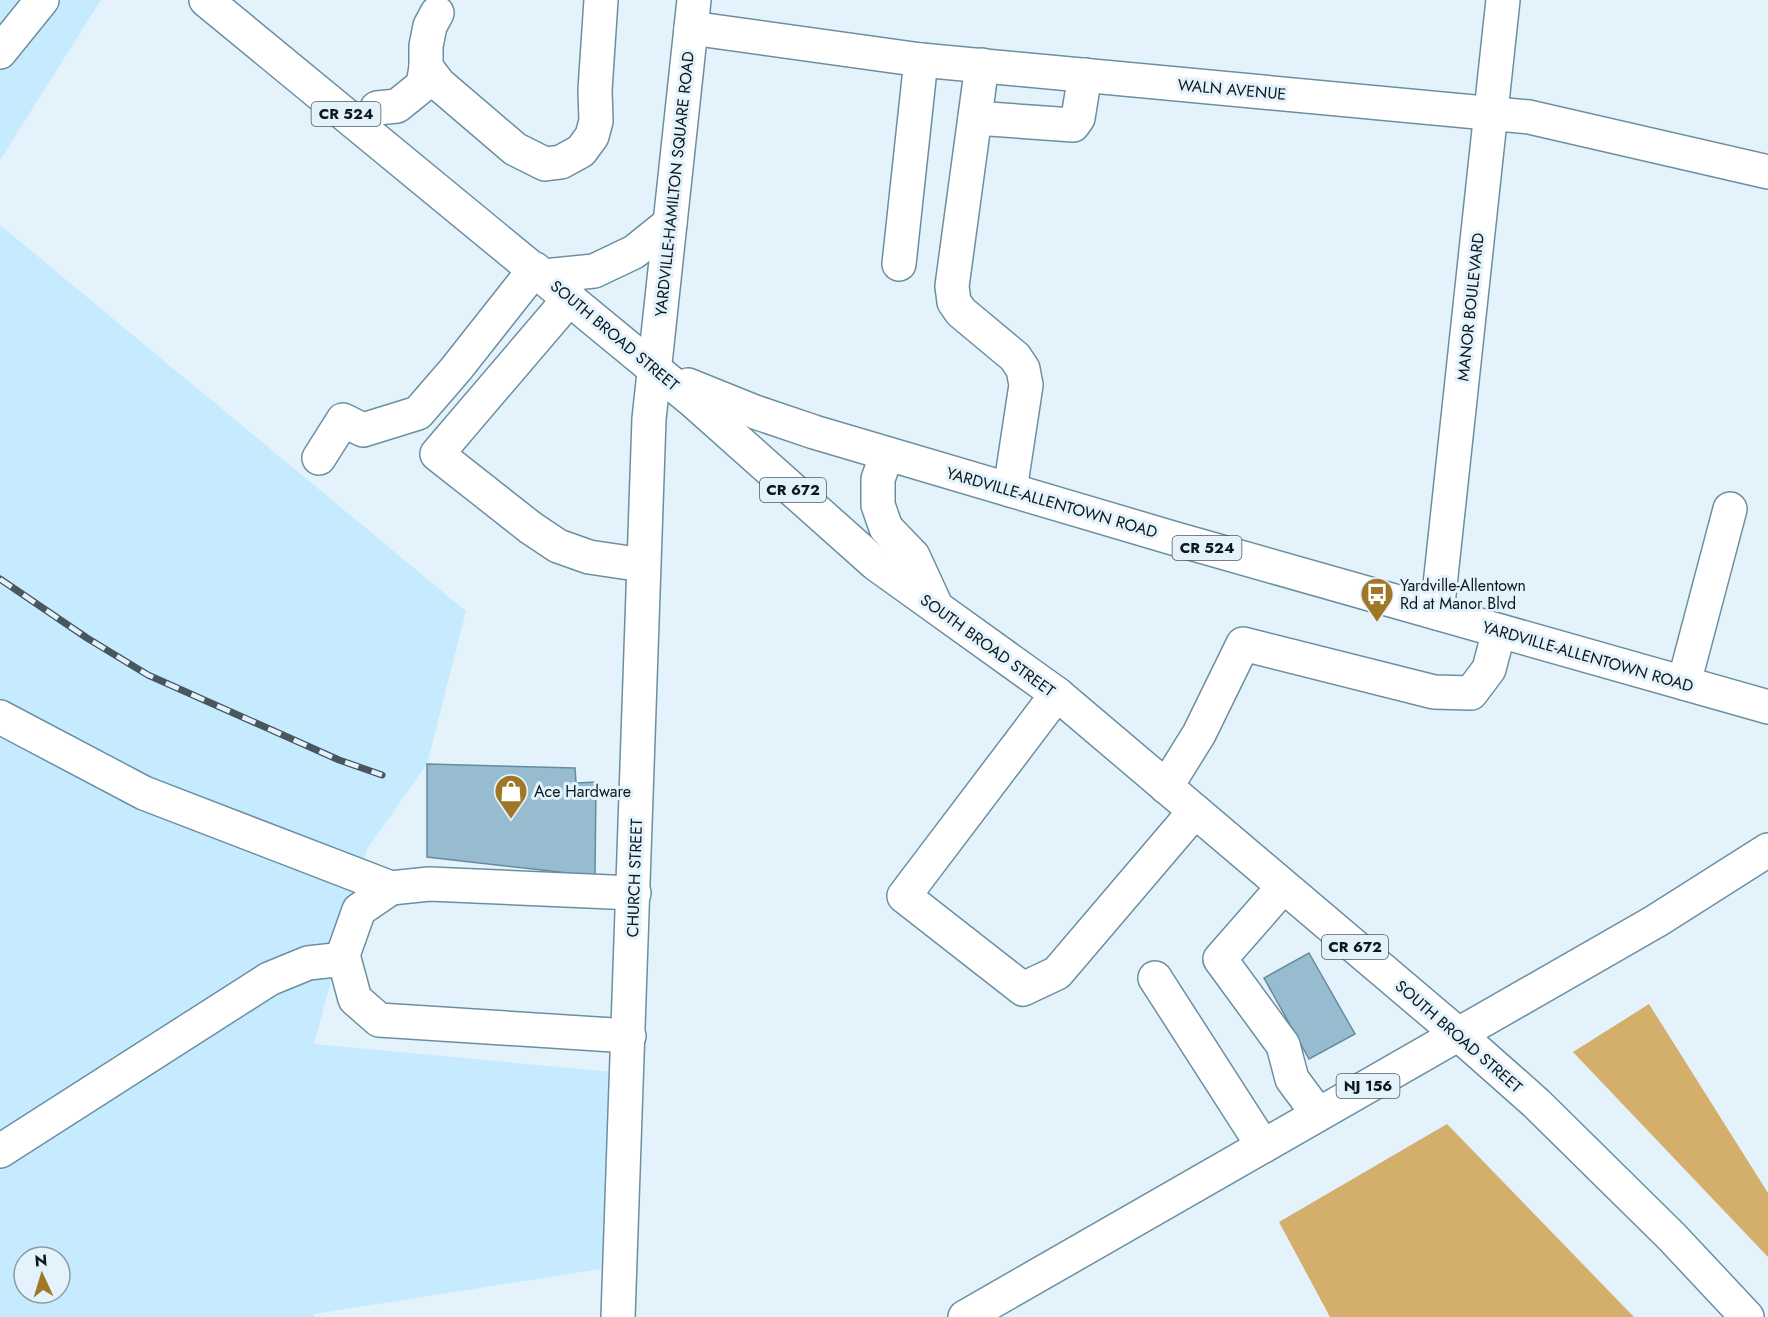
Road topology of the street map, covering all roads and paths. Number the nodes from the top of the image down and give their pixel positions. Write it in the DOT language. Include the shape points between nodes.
graph roads {
  1 [pos="42,0"];
  2 [pos="206,0"];
  3 [pos="601,0"];
  4 [pos="1503,0"];
  5 [pos="437,13"];
  6 [pos="693,14"];
  7 [pos="0,52"];
  8 [pos="921,60"];
  9 [pos="981,65"];
  10 [pos="426,67"];
  11 [pos="1085,75"];
  12 [pos="1490,113"];
  13 [pos="369,117"];
  14 [pos="975,118"];
  15 [pos="1768,172"];
  16 [pos="670,223"];
  17 [pos="899,264"];
  18 [pos="539,273"];
  19 [pos="570,298"];
  20 [pos="654,368"];
  21 [pos="887,454"];
  22 [pos="319,458"];
  23 [pos="1010,490"];
  24 [pos="1730,509"];
  25 [pos="643,565"];
  26 [pos="937,608"];
  27 [pos="1437,613"];
  28 [pos="1500,631"];
  29 [pos="1684,683"];
  30 [pos="1057,694"];
  31 [pos="1768,707"];
  32 [pos="0,717"];
  33 [pos="1166,787"];
  34 [pos="1195,811"];
  35 [pos="1768,850"];
  36 [pos="1283,887"];
  37 [pos="391,888"];
  38 [pos="634,893"];
  39 [pos="344,959"];
  40 [pos="1155,978"];
  41 [pos="1458,1034"];
  42 [pos="629,1036"];
  43 [pos="1318,1114"];
  44 [pos="1263,1146"];
  45 [pos="0,1151"];
  46 [pos="618,1317"];
  47 [pos="965,1317"];
  48 [pos="1747,1317"];
  1 -- 7 [label="main road"];
  2 -- 13 [label="main road, SOUTH BROAD STREET / CR 524"];
  3 -- 10 [label="main road" via="596,121 592,136 581,151 561,162 545,164 515,149 439,84"];
  4 -- 12 [label="main road, MANOR BOULEVARD"];
  5 -- 10 [label="main road" via="426,45"];
  6 -- 8 [label="main road, WALN AVENUE"];
  6 -- 16 [label="main road, YARDVILLE-HAMILTON SQUARE ROAD"];
  8 -- 9 [label="main road, WALN AVENUE"];
  8 -- 17 [label="main road"];
  9 -- 11 [label="main road, WALN AVENUE"];
  9 -- 14 [label="main road"];
  10 -- 13 [label="main road" via="406,69 379,98"];
  11 -- 12 [label="main road, WALN AVENUE"];
  11 -- 14 [label="main road" via="1078,118 1073,125"];
  12 -- 15 [label="main road, WALN AVENUE" via="1529,117"];
  12 -- 27 [label="main road, MANOR BOULEVARD"];
  13 -- 18 [label="main road, SOUTH BROAD STREET / CR 524"];
  14 -- 23 [label="main road" via="952,286 954,302 961,312 1015,357 1023,369 1026,385"];
  16 -- 18 [label="main road" via="634,252 594,271"];
  16 -- 20 [label="main road, YARDVILLE-HAMILTON SQUARE ROAD"];
  18 -- 19 [label="main road, SOUTH BROAD STREET / CR 524"];
  18 -- 22 [label="main road" via="418,413 363,430 343,420"];
  19 -- 20 [label="main road, SOUTH BROAD STREET / CR 524"];
  19 -- 25 [label="main road" via="437,454 558,546 589,557"];
  20 -- 21 [label="main road, YARDVILLE-ALLENTOWN ROAD / CR 524" via="755,412"];
  20 -- 25 [label="main road, CHURCH STREET"];
  20 -- 26 [label="main road, SOUTH BROAD STREET / CR 672" via="876,564"];
  21 -- 23 [label="main road, YARDVILLE-ALLENTOWN ROAD / CR 524"];
  21 -- 26 [label="main road" via="878,479 878,505 886,528 913,556"];
  23 -- 27 [label="main road, YARDVILLE-ALLENTOWN ROAD / CR 524"];
  24 -- 29 [label="main road"];
  25 -- 38 [label="main road, CHURCH STREET"];
  26 -- 30 [label="main road, SOUTH BROAD STREET / CR 672"];
  27 -- 28 [label="main road, YARDVILLE-ALLENTOWN ROAD / CR 524"];
  28 -- 29 [label="main road, YARDVILLE-ALLENTOWN ROAD / CR 524"];
  28 -- 33 [label="main road" via="1489,669 1471,693 1434,692 1243,644 1199,734"];
  29 -- 31 [label="main road, YARDVILLE-ALLENTOWN ROAD / CR 524"];
  30 -- 33 [label="main road, SOUTH BROAD STREET / CR 672"];
  30 -- 34 [label="main road" via="904,896 1023,989 1057,973"];
  32 -- 37 [label="main road" via="144,794"];
  33 -- 34 [label="main road, SOUTH BROAD STREET / CR 672"];
  34 -- 36 [label="main road, SOUTH BROAD STREET / CR 672"];
  35 -- 41 [label="main road, NJ 156" via="1656,921"];
  36 -- 41 [label="main road, SOUTH BROAD STREET / CR 672"];
  36 -- 43 [label="main road" via="1220,959 1283,1045 1292,1079"];
  37 -- 38 [label="main road" via="429,884"];
  37 -- 39 [label="main road" via="359,910"];
  38 -- 42 [label="main road, CHURCH STREET"];
  39 -- 42 [label="main road" via="355,999 380,1020"];
  39 -- 45 [label="main road" via="309,963 269,979"];
  40 -- 44 [label="main road"];
  41 -- 43 [label="main road, NJ 156"];
  41 -- 48 [label="main road, SOUTH BROAD STREET / CR 672" via="1647,1212"];
  42 -- 46 [label="main road, CHURCH STREET"];
  43 -- 44 [label="main road, NJ 156"];
  44 -- 47 [label="main road, NJ 156"];
}
